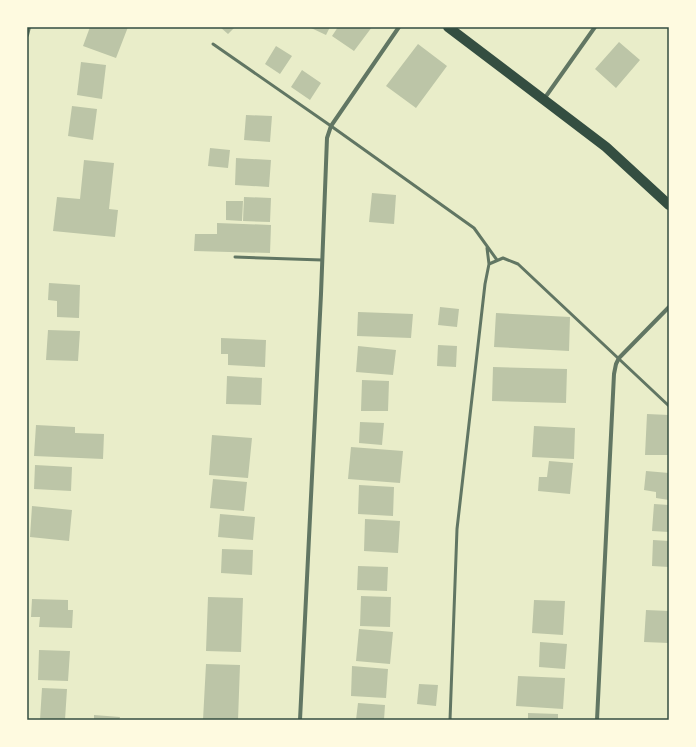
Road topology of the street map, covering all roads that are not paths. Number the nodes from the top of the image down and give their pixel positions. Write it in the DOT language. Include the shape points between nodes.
graph roads {
  1 [pos="29,27"];
  2 [pos="399,27"];
  3 [pos="449,27"];
  4 [pos="595,27"];
  5 [pos="27,35"];
  6 [pos="213,44"];
  7 [pos="544,99"];
  8 [pos="331,126"];
  9 [pos="669,205"];
  10 [pos="487,246"];
  11 [pos="235,257"];
  12 [pos="322,260"];
  13 [pos="498,260"];
  14 [pos="489,264"];
  15 [pos="669,307"];
  16 [pos="618,358"];
  17 [pos="669,406"];
  18 [pos="300,720"];
  19 [pos="450,720"];
  20 [pos="598,720"];
  1 -- 5 [label="street"];
  2 -- 8 [label="street"];
  3 -- 7 [label="main road"];
  4 -- 7 [label="street"];
  6 -- 8 [label="lane"];
  7 -- 9 [label="main road" via="606,147"];
  8 -- 10 [label="lane" via="474,228"];
  8 -- 12 [label="street" via="326,151"];
  10 -- 13 [label="lane"];
  10 -- 14 [label="lane"];
  11 -- 12 [label="lane"];
  12 -- 18 [label="street"];
  13 -- 14 [label="lane"];
  13 -- 16 [label="lane" via="503,258 518,264"];
  14 -- 19 [label="lane" via="457,530"];
  15 -- 16 [label="street"];
  16 -- 17 [label="lane"];
  16 -- 20 [label="street" via="614,374"];
}
